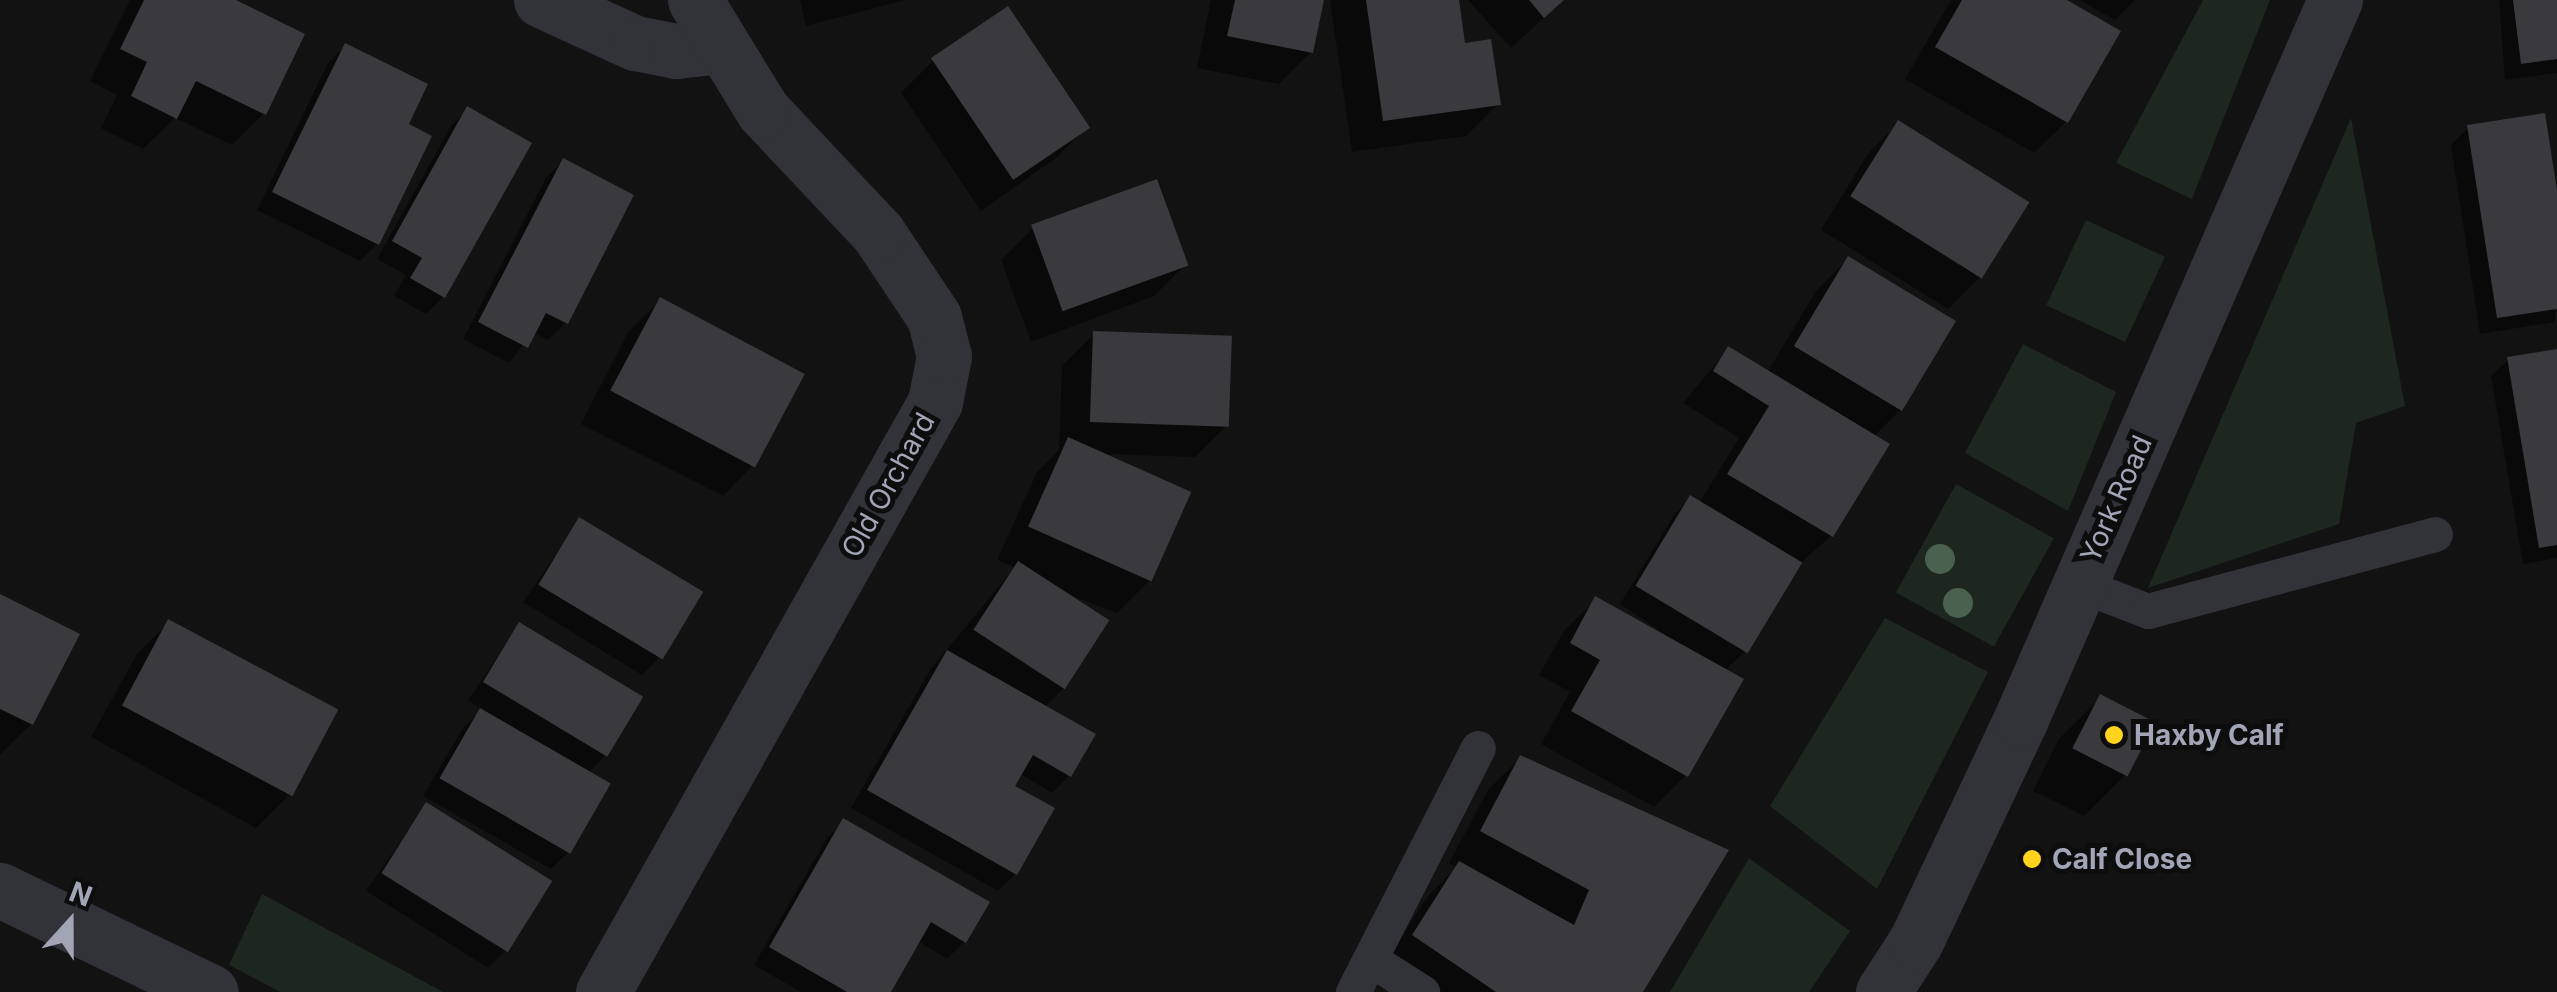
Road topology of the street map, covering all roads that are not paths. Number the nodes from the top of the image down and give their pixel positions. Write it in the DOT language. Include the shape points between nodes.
graph roads {
  1 [pos="541,0"];
  2 [pos="694,0"];
  3 [pos="2335,0"];
  4 [pos="722,46"];
  5 [pos="2435,534"];
  6 [pos="2078,584"];
  7 [pos="1478,748"];
  8 [pos="0,890"];
  9 [pos="1370,959"];
  10 [pos="211,992"];
  11 [pos="603,992"];
  12 [pos="1352,992"];
  13 [pos="1422,992"];
  14 [pos="1883,992"];
  1 -- 4 [label="street" via="635,43 676,51"];
  2 -- 4 [label="street, Old Orchard"];
  3 -- 6 [label="street, York Road"];
  4 -- 11 [label="street, Old Orchard" via="763,111 878,233 934,316 944,356 935,402"];
  5 -- 6 [label="lane" via="2148,610"];
  6 -- 14 [label="street, York Road" via="1916,941"];
  7 -- 9 [label="lane"];
  8 -- 10 [label="street"];
  9 -- 12 [label="lane"];
  9 -- 13 [label="lane"];
}
